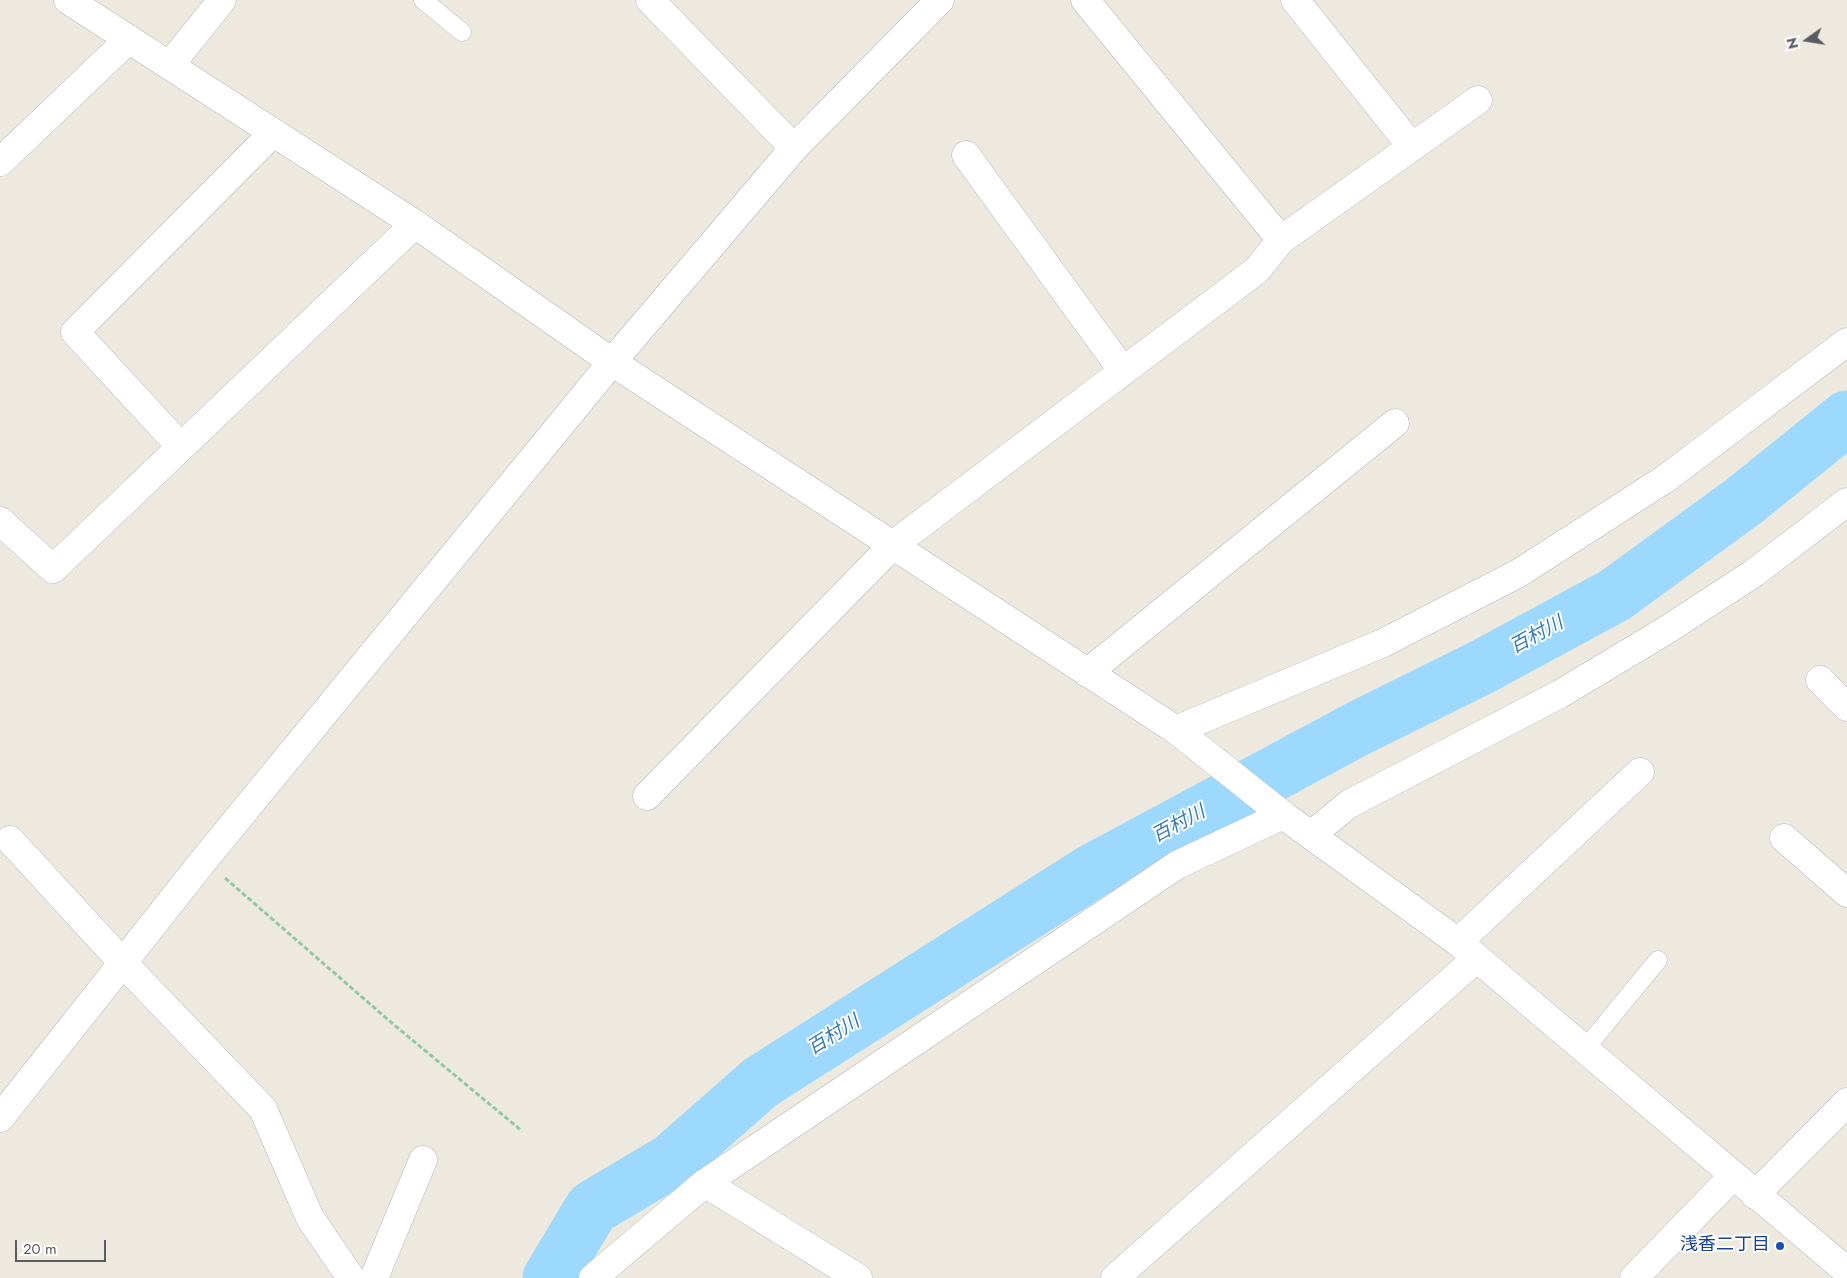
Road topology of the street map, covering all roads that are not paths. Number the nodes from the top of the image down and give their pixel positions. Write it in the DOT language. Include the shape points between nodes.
graph roads {
  1 [pos="68,0"];
  2 [pos="222,0"];
  3 [pos="423,0"];
  4 [pos="650,0"];
  5 [pos="940,0"];
  6 [pos="1085,0"];
  7 [pos="1295,0"];
  8 [pos="462,32"];
  9 [pos="129,39"];
  10 [pos="170,65"];
  11 [pos="1478,100"];
  12 [pos="273,132"];
  13 [pos="1412,146"];
  14 [pos="794,148"];
  15 [pos="966,155"];
  16 [pos="0,162"];
  17 [pos="415,224"];
  18 [pos="1281,240"];
  19 [pos="1847,342"];
  20 [pos="612,362"];
  21 [pos="1123,371"];
  22 [pos="1395,423"];
  23 [pos="181,447"];
  24 [pos="1847,502"];
  25 [pos="0,521"];
  26 [pos="893,545"];
  27 [pos="1087,672"];
  28 [pos="1820,680"];
  29 [pos="1847,706"];
  30 [pos="1176,730"];
  31 [pos="1640,772"];
  32 [pos="647,796"];
  33 [pos="1275,808"];
  34 [pos="1310,835"];
  35 [pos="1784,838"];
  36 [pos="10,840"];
  37 [pos="1847,894"];
  38 [pos="1467,950"];
  39 [pos="1658,960"];
  40 [pos="123,963"];
  41 [pos="1584,1050"];
  42 [pos="1847,1102"];
  43 [pos="0,1118"];
  44 [pos="423,1160"];
  45 [pos="1733,1176"];
  46 [pos="706,1183"];
  47 [pos="1755,1195"];
  48 [pos="1847,1271"];
  49 [pos="352,1278"];
  50 [pos="374,1278"];
  51 [pos="593,1278"];
  52 [pos="858,1278"];
  53 [pos="1116,1278"];
  54 [pos="1634,1278"];
  1 -- 9 [label="street"];
  2 -- 10 [label="street"];
  3 -- 8 [label="lane"];
  4 -- 14 [label="street"];
  5 -- 14 [label="street"];
  6 -- 18 [label="street"];
  7 -- 13 [label="street"];
  9 -- 10 [label="street"];
  9 -- 16 [label="street"];
  10 -- 12 [label="street"];
  11 -- 13 [label="street"];
  12 -- 17 [label="street"];
  12 -- 23 [label="street" via="75,332"];
  13 -- 18 [label="street"];
  14 -- 20 [label="street"];
  15 -- 21 [label="street"];
  17 -- 20 [label="street"];
  17 -- 23 [label="street"];
  18 -- 21 [label="street" via="1257,270"];
  19 -- 30 [label="street" via="1665,479 1519,573 1383,643"];
  20 -- 26 [label="street"];
  20 -- 40 [label="street"];
  21 -- 26 [label="street"];
  22 -- 27 [label="street"];
  23 -- 25 [label="street" via="53,568"];
  24 -- 34 [label="street" via="1754,573 1665,631 1560,694 1349,804"];
  26 -- 27 [label="street"];
  26 -- 32 [label="street"];
  27 -- 30 [label="street"];
  28 -- 29 [label="street"];
  30 -- 33 [label="street"];
  31 -- 38 [label="street"];
  33 -- 34 [label="street"];
  33 -- 46 [label="street" via="1176,865"];
  34 -- 38 [label="street"];
  35 -- 37 [label="street"];
  36 -- 40 [label="street"];
  38 -- 41 [label="street"];
  38 -- 53 [label="street"];
  39 -- 41 [label="lane"];
  40 -- 43 [label="street"];
  40 -- 49 [label="street" via="264,1109 310,1218"];
  41 -- 45 [label="street"];
  42 -- 47 [label="street"];
  44 -- 50 [label="street"];
  45 -- 47 [label="street"];
  45 -- 54 [label="street"];
  46 -- 51 [label="street"];
  46 -- 52 [label="street"];
  47 -- 48 [label="street"];
}
